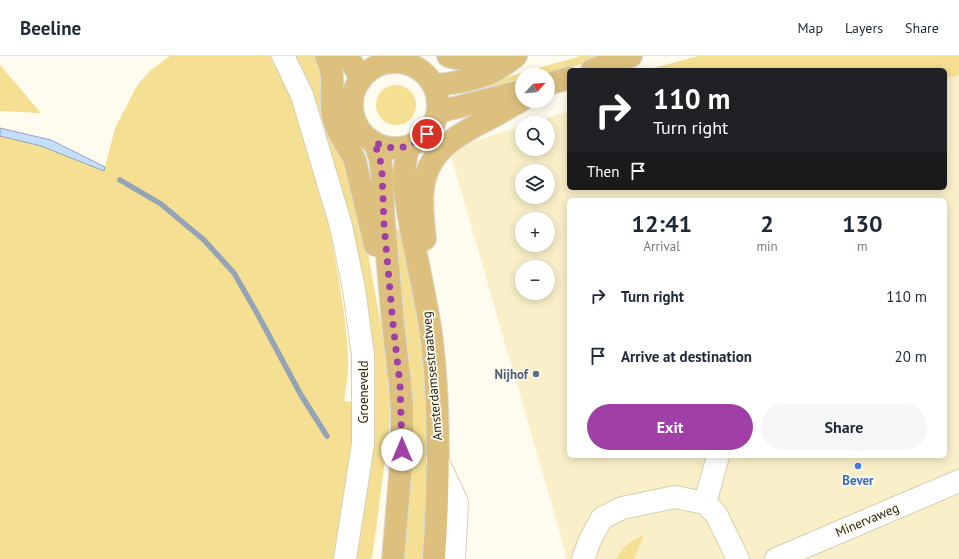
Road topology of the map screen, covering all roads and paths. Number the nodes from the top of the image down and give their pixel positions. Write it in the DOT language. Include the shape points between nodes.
graph roads {
  1 [pos="283,56"];
  2 [pos="326,56"];
  3 [pos="347,56"];
  4 [pos="448,56"];
  5 [pos="493,56"];
  6 [pos="516,56"];
  7 [pos="631,56"];
  8 [pos="380,60"];
  9 [pos="598,68"];
  10 [pos="360,81"];
  11 [pos="434,85"];
  12 [pos="515,93"];
  13 [pos="515,104"];
  14 [pos="438,112"];
  15 [pos="374,142"];
  16 [pos="409,147"];
  17 [pos="393,324"];
  18 [pos="430,326"];
  19 [pos="717,458"];
  20 [pos="437,460"];
  21 [pos="959,481"];
  22 [pos="705,503"];
  23 [pos="345,559"];
  24 [pos="393,559"];
  25 [pos="434,559"];
  26 [pos="454,559"];
  27 [pos="583,559"];
  28 [pos="738,559"];
  29 [pos="776,559"];
  1 -- 23 [label="street, Groeneveld" via="302,95 341,226 354,289 363,355 363,444"];
  2 -- 17 [label="main road" via="332,71 333,120 357,166"];
  3 -- 10 [label="main road"];
  4 -- 5 [label="main road" via="472,60"];
  6 -- 11 [label="main road" via="491,73"];
  7 -- 9 [label="main road"];
  8 -- 10 [label="main road"];
  8 -- 11 [label="main road" via="413,66 421,70"];
  10 -- 15 [label="main road" via="354,95 353,111 362,132"];
  11 -- 14 [label="main road" via="438,98"];
  12 -- 14 [label="main road"];
  13 -- 18 [label="main road" via="454,139 438,154 428,170 422,203"];
  14 -- 16 [label="main road" via="427,134"];
  15 -- 16 [label="main road" via="395,149"];
  15 -- 17 [label="main road" via="382,173"];
  16 -- 18 [label="main road, Amsterdamsestraatweg" via="405,178 406,205"];
  17 -- 24 [label="main road" via="400,384 402,444"];
  18 -- 20 [label="main road, Amsterdamsestraatweg" via="438,432"];
  19 -- 22 [label="street"];
  20 -- 25 [label="main road, Amsterdamsestraatweg"];
  20 -- 26 [label="street" via="457,502"];
  21 -- 29 [label="street, Minervaweg"];
  22 -- 27 [label="street" via="675,497 622,508 602,518"];
  22 -- 28 [label="street" via="716,514"];
}
